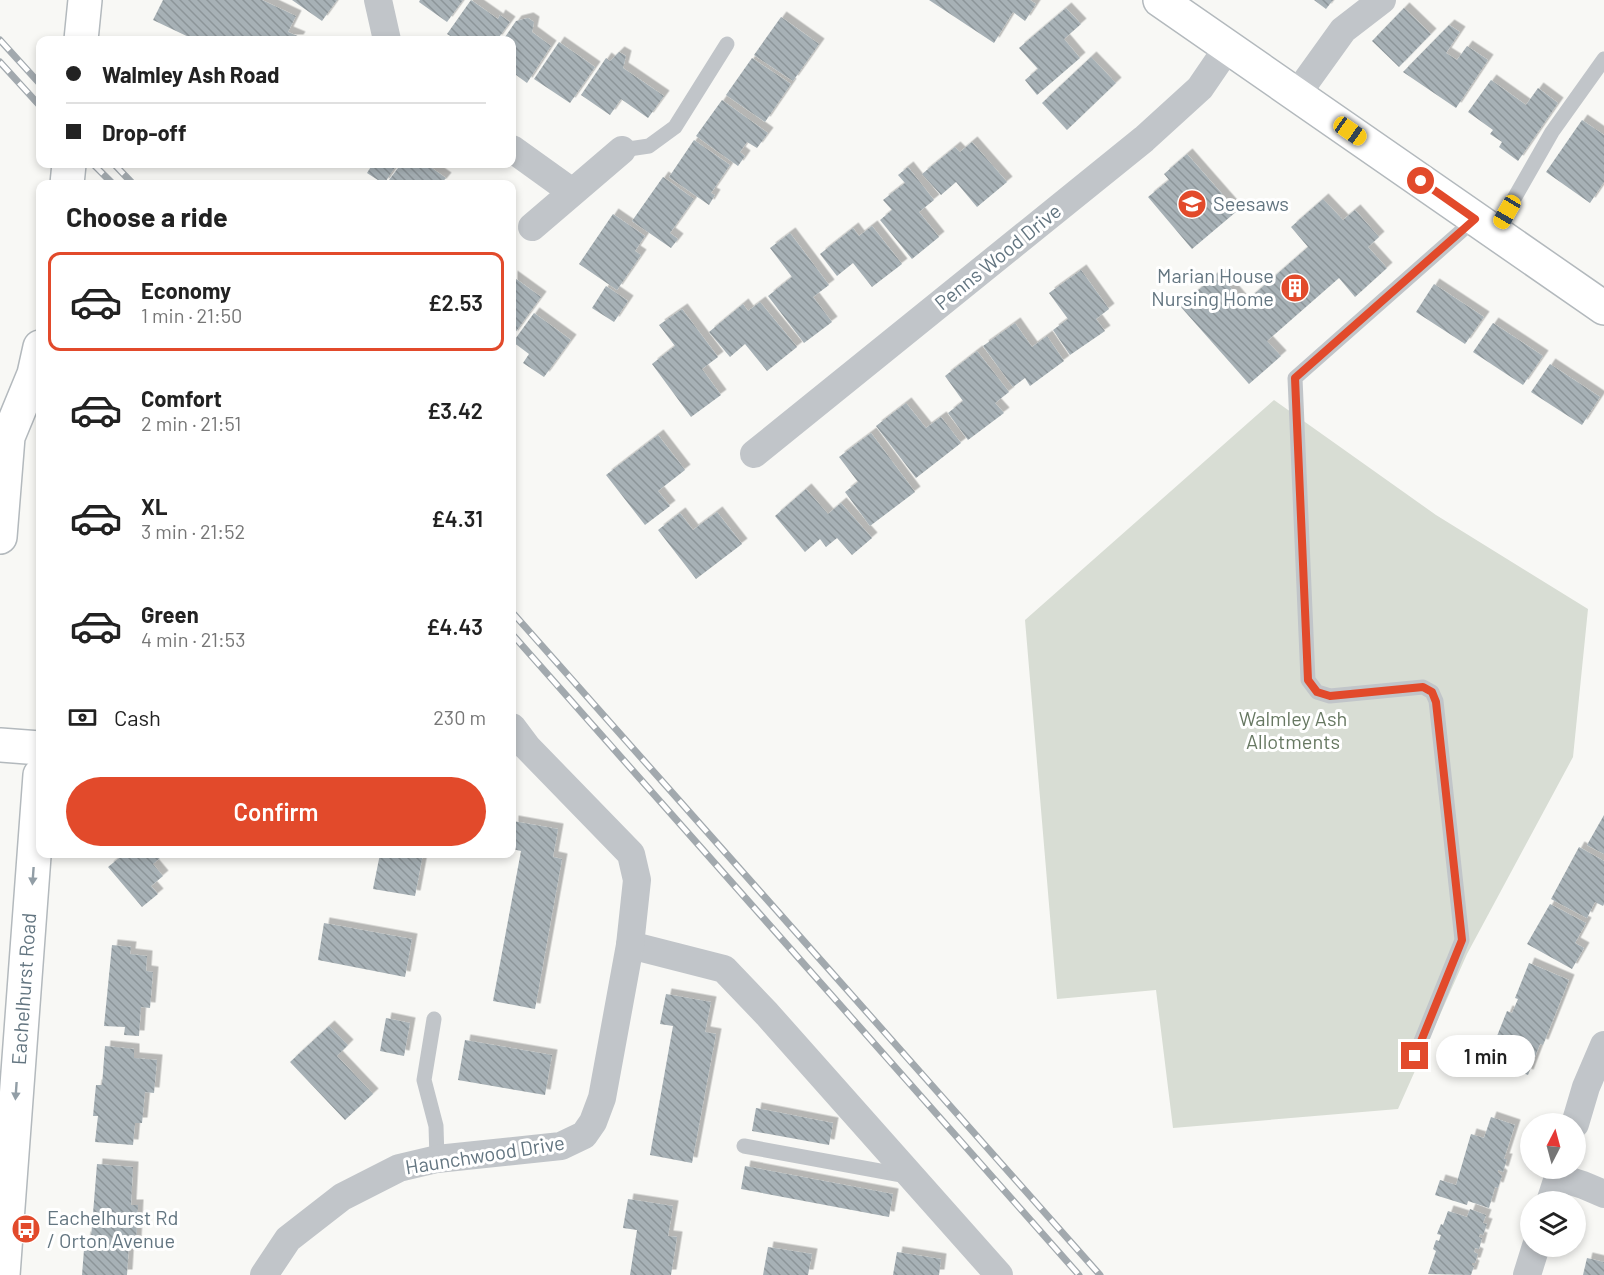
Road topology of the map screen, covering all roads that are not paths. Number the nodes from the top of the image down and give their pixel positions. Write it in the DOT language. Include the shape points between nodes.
graph roads {
  1 [pos="378,0"];
  2 [pos="1160,0"];
  3 [pos="1382,0"];
  4 [pos="386,36"];
  5 [pos="727,44"];
  6 [pos="1228,46"];
  7 [pos="1604,59"];
  8 [pos="1297,94"];
  9 [pos="622,150"];
  10 [pos="516,152"];
  11 [pos="572,192"];
  12 [pos="1485,225"];
  13 [pos="532,227"];
  14 [pos="1604,308"];
  15 [pos="36,365"];
  16 [pos="754,454"];
  17 [pos="0,537"];
  18 [pos="516,735"];
  19 [pos="0,745"];
  20 [pos="36,748"];
  21 [pos="36,829"];
  22 [pos="630,945"];
  23 [pos="435,1020"];
  24 [pos="1604,1046"];
  25 [pos="1415,1056"];
  26 [pos="1578,1113"];
  27 [pos="744,1146"];
  28 [pos="437,1159"];
  29 [pos="910,1176"];
  30 [pos="1556,1182"];
  31 [pos="1604,1194"];
  32 [pos="1533,1257"];
  33 [pos="3,1275"];
  34 [pos="264,1275"];
  35 [pos="999,1275"];
  36 [pos="1527,1275"];
  1 -- 4 [label="street"];
  2 -- 6 [label="main road"];
  3 -- 8 [label="street" via="1343,30"];
  5 -- 9 [label="lane" via="675,127 649,146"];
  6 -- 8 [label="main road"];
  6 -- 16 [label="street, Penns Wood Drive" via="1200,88 1144,139"];
  7 -- 12 [label="lane"];
  8 -- 12 [label="main road"];
  9 -- 11 [label="street"];
  10 -- 11 [label="street"];
  11 -- 13 [label="street"];
  12 -- 14 [label="main road"];
  12 -- 25 [label="lane" via="1295,378 1308,680 1317,692 1330,696 1423,687 1432,692 1436,702 1462,940"];
  15 -- 17 [label="main road" via="9,437"];
  18 -- 22 [label="street, Haunchwood Drive" via="631,854 637,880"];
  19 -- 20 [label="main road"];
  21 -- 33 [label="main road, Eachelhurst Road, one-way"];
  22 -- 28 [label="street, Haunchwood Drive" via="602,1098 584,1135 561,1146"];
  22 -- 29 [label="street" via="724,969"];
  23 -- 28 [label="lane" via="424,1080 436,1126"];
  24 -- 26 [label="street"];
  27 -- 29 [label="lane"];
  28 -- 34 [label="street, Haunchwood Drive" via="399,1168 342,1197 288,1239"];
  29 -- 35 [label="street"];
  30 -- 31 [label="street" via="1583,1185"];
  32 -- 36 [label="street"];
}
